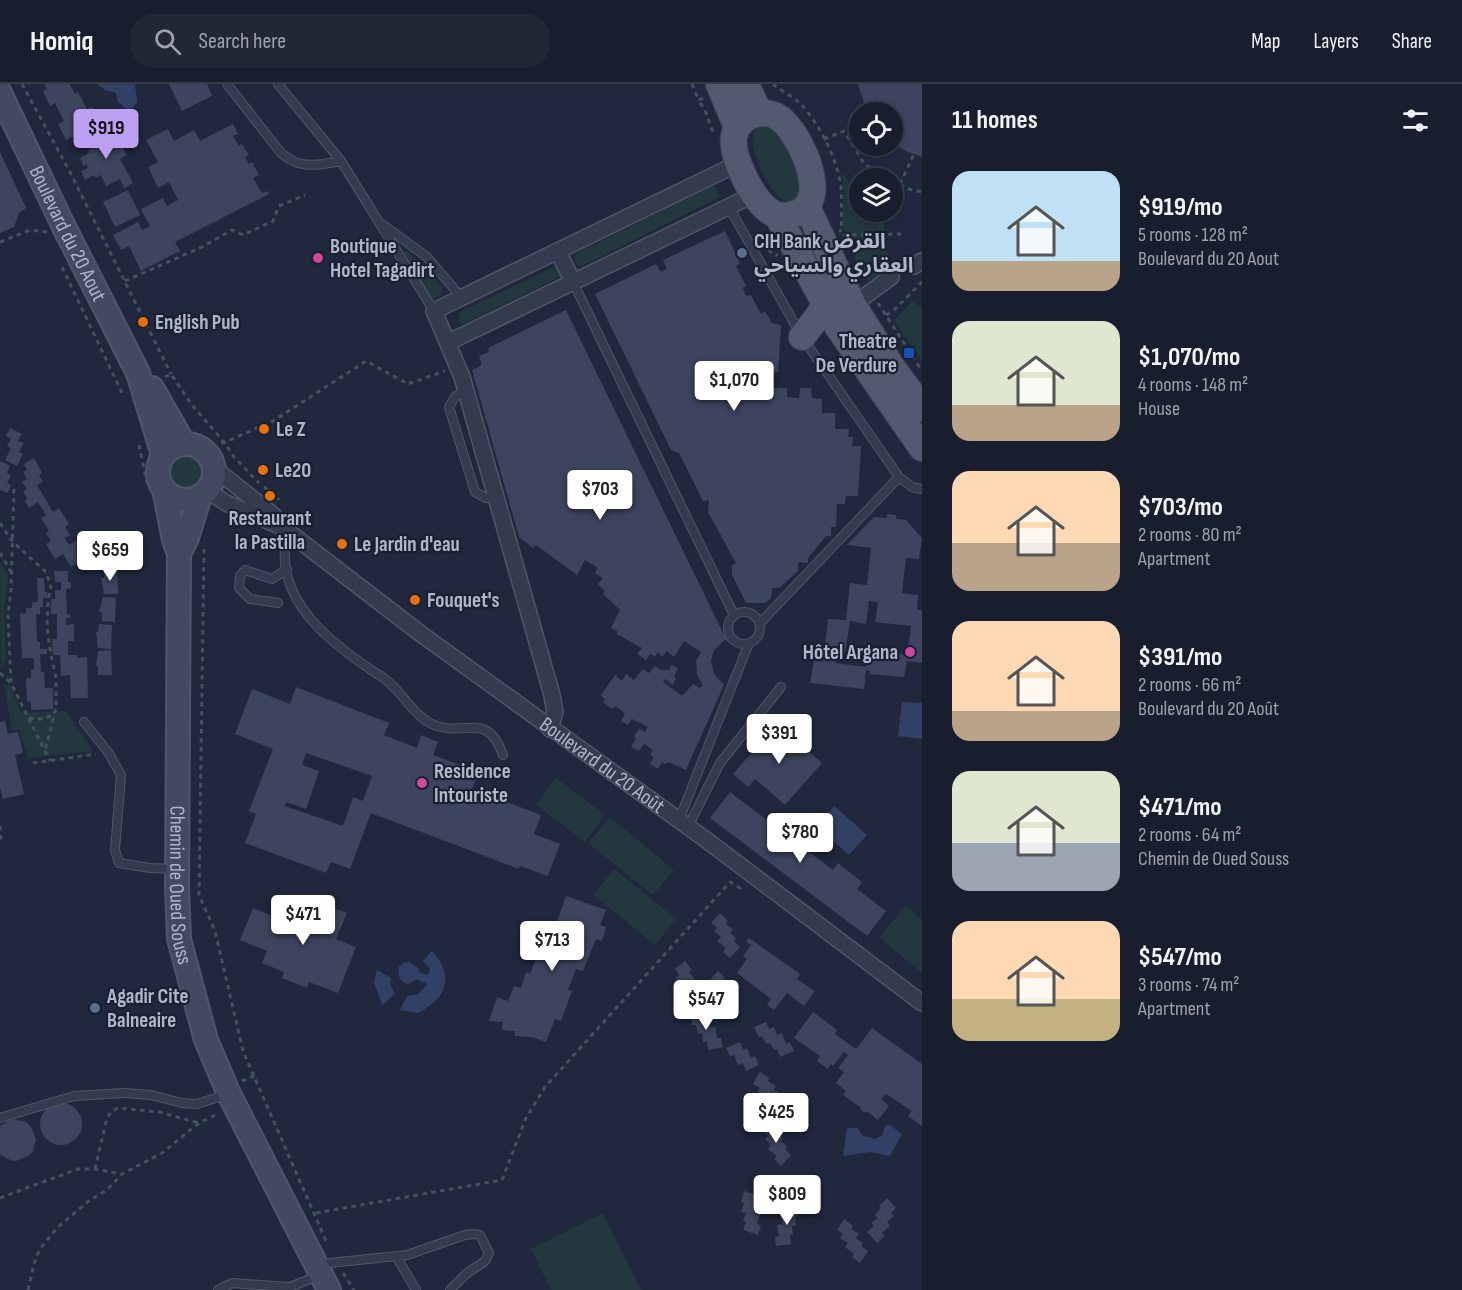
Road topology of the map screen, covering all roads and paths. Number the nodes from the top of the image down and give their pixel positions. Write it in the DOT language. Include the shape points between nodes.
graph roads {
  1 [pos="22,84"];
  2 [pos="227,84"];
  3 [pos="278,84"];
  4 [pos="692,84"];
  5 [pos="746,84"];
  6 [pos="720,86"];
  7 [pos="0,93"];
  8 [pos="698,100"];
  9 [pos="759,113"];
  10 [pos="737,127"];
  11 [pos="824,139"];
  12 [pos="715,140"];
  13 [pos="914,154"];
  14 [pos="341,161"];
  15 [pos="739,163"];
  16 [pos="871,168"];
  17 [pos="903,178"];
  18 [pos="903,185"];
  19 [pos="922,192"];
  20 [pos="755,194"];
  21 [pos="305,195"];
  22 [pos="729,207"];
  23 [pos="807,207"];
  24 [pos="777,215"];
  25 [pos="380,222"];
  26 [pos="64,226"];
  27 [pos="904,234"];
  28 [pos="843,235"];
  29 [pos="0,242"];
  30 [pos="558,251"];
  31 [pos="891,277"];
  32 [pos="125,281"];
  33 [pos="573,282"];
  34 [pos="922,282"];
  35 [pos="462,298"];
  36 [pos="78,303"];
  37 [pos="825,303"];
  38 [pos="853,305"];
  39 [pos="434,311"];
  40 [pos="886,315"];
  41 [pos="802,337"];
  42 [pos="449,342"];
  43 [pos="456,367"];
  44 [pos="171,374"];
  45 [pos="144,379"];
  46 [pos="124,397"];
  47 [pos="922,408"];
  48 [pos="922,448"];
  49 [pos="207,451"];
  50 [pos="163,455"];
  51 [pos="899,477"];
  52 [pos="14,489"];
  53 [pos="164,489"];
  54 [pos="922,489"];
  55 [pos="204,493"];
  56 [pos="0,524"];
  57 [pos="280,524"];
  58 [pos="12,541"];
  59 [pos="204,546"];
  60 [pos="0,553"];
  61 [pos="179,554"];
  62 [pos="287,569"];
  63 [pos="12,573"];
  64 [pos="278,603"];
  65 [pos="734,615"];
  66 [pos="760,623"];
  67 [pos="749,644"];
  68 [pos="0,674"];
  69 [pos="11,684"];
  70 [pos="781,687"];
  71 [pos="55,714"];
  72 [pos="29,718"];
  73 [pos="84,722"];
  74 [pos="550,729"];
  75 [pos="45,752"];
  76 [pos="108,752"];
  77 [pos="503,755"];
  78 [pos="50,761"];
  79 [pos="33,763"];
  80 [pos="683,824"];
  81 [pos="0,826"];
  82 [pos="2,843"];
  83 [pos="177,869"];
  84 [pos="750,874"];
  85 [pos="922,1003"];
  86 [pos="226,1101"];
  87 [pos="0,1118"];
  88 [pos="199,1123"];
  89 [pos="95,1169"];
  90 [pos="122,1174"];
  91 [pos="0,1198"];
  92 [pos="315,1214"];
  93 [pos="293,1222"];
  94 [pos="396,1256"];
  95 [pos="325,1273"];
  96 [pos="28,1290"];
  97 [pos="218,1290"];
  98 [pos="354,1290"];
  99 [pos="416,1290"];
  100 [pos="450,1290"];
  1 -- 32 [label="path"];
  2 -- 14 [label="lane" via="289,160 308,166"];
  3 -- 14 [label="lane"];
  4 -- 8 [label="path"];
  5 -- 9 [label="main road"];
  6 -- 8 [label="path"];
  6 -- 10 [label="main road"];
  7 -- 26 [label="street, Boulevard du 20 Aout"];
  8 -- 12 [label="path"];
  9 -- 10 [label="main road"];
  9 -- 23 [label="main road" via="783,121 800,145 814,188"];
  10 -- 15 [label="main road" via="734,144"];
  11 -- 16 [label="path" via="844,131"];
  13 -- 17 [label="path"];
  14 -- 25 [label="lane"];
  15 -- 20 [label="main road"];
  15 -- 30 [label="street"];
  18 -- 19 [label="path"];
  20 -- 22 [label="street"];
  20 -- 24 [label="main road" via="768,211"];
  21 -- 32 [label="path" via="279,206 273,221 243,235 232,231"];
  22 -- 33 [label="street"];
  22 -- 41 [label="lane"];
  23 -- 24 [label="main road" via="788,216"];
  23 -- 38 [label="main road"];
  24 -- 37 [label="main road"];
  25 -- 35 [label="lane" via="427,257"];
  25 -- 39 [label="lane"];
  26 -- 29 [label="path" via="47,233 30,230"];
  26 -- 45 [label="street, Boulevard du 20 Aout"];
  27 -- 28 [label="path"];
  30 -- 33 [label="street"];
  30 -- 35 [label="street"];
  31 -- 38 [label="street"];
  32 -- 44 [label="path"];
  33 -- 42 [label="street"];
  33 -- 65 [label="lane"];
  34 -- 40 [label="path"];
  35 -- 39 [label="street"];
  36 -- 46 [label="path"];
  37 -- 41 [label="main road"];
  37 -- 48 [label="main road"];
  38 -- 47 [label="main road"];
  39 -- 42 [label="street"];
  41 -- 51 [label="lane"];
  42 -- 43 [label="street"];
  43 -- 49 [label="path" via="408,384 366,362 273,421"];
  43 -- 74 [label="street" via="554,704"];
  44 -- 45 [label="path"];
  44 -- 49 [label="path" via="192,405"];
  45 -- 49 [label="street, Boulevard du 20 Août"];
  45 -- 50 [label="street"];
  49 -- 50 [label="street" via="172,447"];
  49 -- 55 [label="street" via="214,476"];
  49 -- 57 [label="street, Boulevard du 20 Août"];
  49 -- 57 [label="path" via="234,457 277,496"];
  50 -- 53 [label="street" via="158,472"];
  51 -- 54 [label="lane"];
  51 -- 66 [label="lane"];
  52 -- 58 [label="path"];
  53 -- 55 [label="street" via="184,500"];
  53 -- 61 [label="street, Chemin de Oued Souss"];
  55 -- 57 [label="street, Boulevard du 20 Août"];
  55 -- 61 [label="street, Chemin de Oued Souss"];
  56 -- 58 [label="path"];
  57 -- 62 [label="lane"];
  57 -- 74 [label="street, Boulevard du 20 Août"];
  58 -- 63 [label="path"];
  58 -- 71 [label="path" via="46,572 51,587 47,626 56,678"];
  59 -- 92 [label="path" via="199,895 215,932 243,1050"];
  60 -- 63 [label="path"];
  61 -- 83 [label="street, Chemin de Oued Souss"];
  62 -- 64 [label="lane" via="272,579 246,570 240,576 239,588 250,598"];
  62 -- 77 [label="lane" via="303,611 323,633 386,679 427,721 457,730 485,728"];
  63 -- 69 [label="path" via="8,616"];
  65 -- 66 [label="lane" via="746,612"];
  65 -- 67 [label="lane" via="728,632 736,642"];
  66 -- 67 [label="lane" via="758,636"];
  67 -- 80 [label="lane"];
  68 -- 69 [label="path"];
  69 -- 72 [label="path"];
  70 -- 80 [label="lane" via="720,762"];
  71 -- 72 [label="path" via="43,719"];
  71 -- 75 [label="path"];
  72 -- 75 [label="path"];
  73 -- 76 [label="lane"];
  74 -- 80 [label="street, Boulevard du 20 Août"];
  75 -- 78 [label="path"];
  76 -- 78 [label="path"];
  76 -- 83 [label="lane" via="121,776 115,850 119,863"];
  78 -- 79 [label="path"];
  80 -- 84 [label="street, Boulevard du 20 Août"];
  81 -- 82 [label="path"];
  83 -- 86 [label="street, Chemin de Oued Souss" via="184,962"];
  84 -- 85 [label="street, Boulevard du 20 Août"];
  84 -- 92 [label="path" via="740,888 730,882 545,1087 526,1118 502,1180"];
  86 -- 87 [label="lane" via="182,1103 124,1092 74,1096"];
  86 -- 88 [label="path" via="220,1113"];
  86 -- 93 [label="street, Chemin de Oued Souss"];
  88 -- 89 [label="path" via="159,1112 118,1108 107,1118"];
  88 -- 90 [label="path" via="162,1153"];
  89 -- 90 [label="path"];
  89 -- 91 [label="path" via="70,1171"];
  90 -- 96 [label="path" via="45,1241"];
  92 -- 93 [label="path"];
  92 -- 95 [label="path"];
  93 -- 95 [label="street, Chemin de Oued Souss"];
  94 -- 95 [label="lane"];
  94 -- 99 [label="lane"];
  94 -- 100 [label="lane" via="465,1235 480,1235 489,1253 485,1261"];
  95 -- 97 [label="lane" via="290,1287 246,1282"];
  95 -- 98 [label="path"];
}
